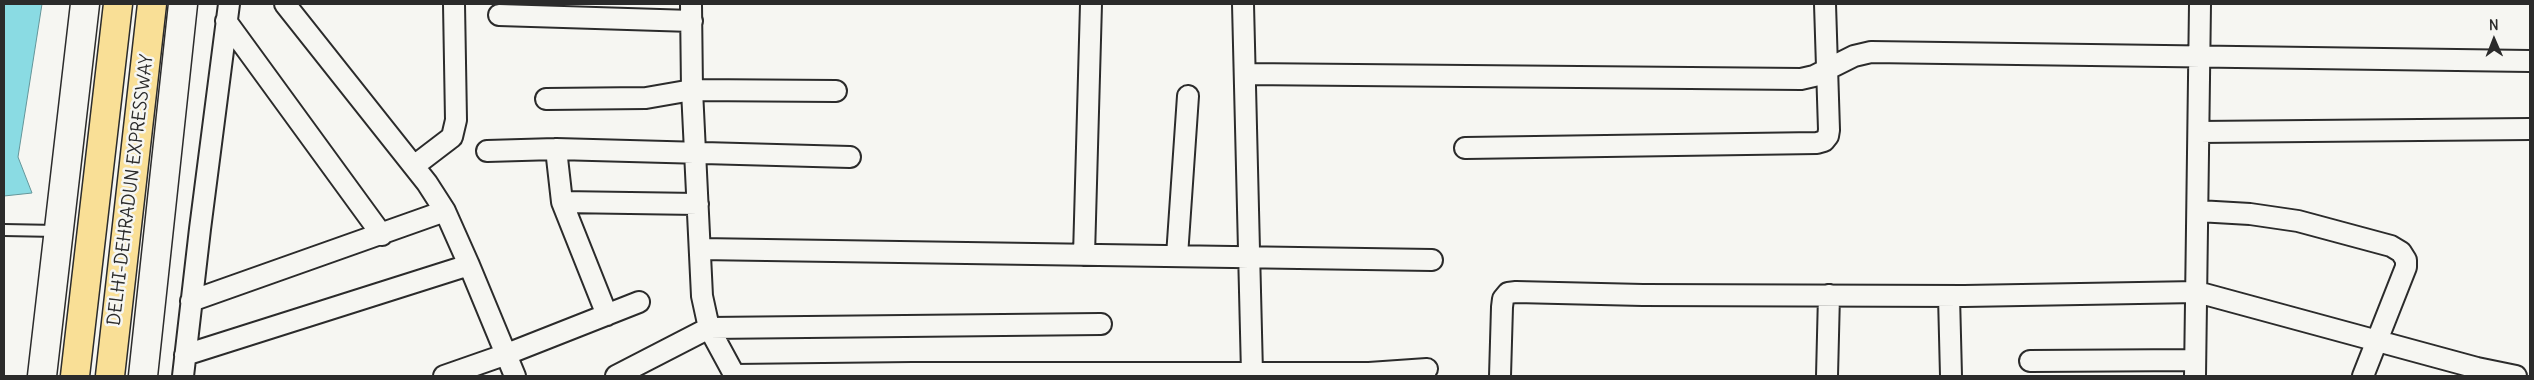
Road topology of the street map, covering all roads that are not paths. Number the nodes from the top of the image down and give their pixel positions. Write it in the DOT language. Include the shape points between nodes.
graph roads {
  1 [pos="85,4"];
  2 [pos="118,4"];
  3 [pos="152,4"];
  4 [pos="183,4"];
  5 [pos="285,4"];
  6 [pos="454,4"];
  7 [pos="1091,4"];
  8 [pos="1243,4"];
  9 [pos="1825,4"];
  10 [pos="2200,4"];
  11 [pos="228,12"];
  12 [pos="691,12"];
  13 [pos="499,15"];
  14 [pos="2200,56"];
  15 [pos="2530,61"];
  16 [pos="1829,68"];
  17 [pos="1245,74"];
  18 [pos="692,90"];
  19 [pos="836,91"];
  20 [pos="1188,96"];
  21 [pos="546,99"];
  22 [pos="2530,129"];
  23 [pos="2199,132"];
  24 [pos="1465,148"];
  25 [pos="556,149"];
  26 [pos="487,151"];
  27 [pos="696,154"];
  28 [pos="850,157"];
  29 [pos="414,166"];
  30 [pos="562,202"];
  31 [pos="698,204"];
  32 [pos="2198,211"];
  33 [pos="445,212"];
  34 [pos="4,230"];
  35 [pos="58,231"];
  36 [pos="382,235"];
  37 [pos="700,249"];
  38 [pos="1084,255"];
  39 [pos="1177,256"];
  40 [pos="1249,257"];
  41 [pos="1432,260"];
  42 [pos="469,266"];
  43 [pos="2197,292"];
  44 [pos="1829,295"];
  45 [pos="1949,296"];
  46 [pos="192,301"];
  47 [pos="639,302"];
  48 [pos="607,315"];
  49 [pos="1101,324"];
  50 [pos="709,328"];
  51 [pos="2378,342"];
  52 [pos="507,354"];
  53 [pos="186,355"];
  54 [pos="2030,361"];
  55 [pos="2195,368"];
  56 [pos="1427,369"];
  57 [pos="1252,373"];
  58 [pos="913,374"];
  59 [pos="1392,374"];
  60 [pos="1023,375"];
  61 [pos="1287,375"];
  62 [pos="42,376"];
  63 [pos="76,376"];
  64 [pos="110,376"];
  65 [pos="143,376"];
  66 [pos="184,376"];
  67 [pos="444,376"];
  68 [pos="515,376"];
  69 [pos="616,376"];
  70 [pos="734,376"];
  71 [pos="1500,376"];
  72 [pos="1827,376"];
  73 [pos="1951,376"];
  74 [pos="2363,376"];
  75 [pos="2516,376"];
  1 -- 35 [label="street"];
  2 -- 63 [label="highway, DELHI-DEHRADUN EXPRESSWAY"];
  3 -- 64 [label="highway, DELHI-DEHRADUN EXPRESSWAY"];
  4 -- 65 [label="street"];
  5 -- 29 [label="street"];
  6 -- 29 [label="street" via="456,120 452,136"];
  7 -- 38 [label="street"];
  8 -- 17 [label="street"];
  9 -- 16 [label="street"];
  10 -- 14 [label="street"];
  11 -- 36 [label="street"];
  11 -- 46 [label="street"];
  12 -- 13 [label="street"];
  12 -- 18 [label="street"];
  14 -- 15 [label="street"];
  14 -- 16 [label="street" via="1871,52"];
  14 -- 23 [label="street"];
  16 -- 17 [label="street" via="1801,79"];
  16 -- 24 [label="street" via="1828,136 1817,143"];
  17 -- 40 [label="street"];
  18 -- 19 [label="street"];
  18 -- 21 [label="street" via="646,98"];
  18 -- 27 [label="street"];
  20 -- 39 [label="street"];
  22 -- 23 [label="street"];
  23 -- 32 [label="street"];
  25 -- 26 [label="street"];
  25 -- 27 [label="street"];
  25 -- 30 [label="street"];
  27 -- 28 [label="street"];
  27 -- 31 [label="street"];
  29 -- 33 [label="street"];
  30 -- 31 [label="street"];
  30 -- 48 [label="street"];
  31 -- 37 [label="street"];
  32 -- 43 [label="street"];
  32 -- 51 [label="street" via="2298,221 2391,246 2401,252 2406,268"];
  33 -- 36 [label="street"];
  33 -- 42 [label="street"];
  34 -- 35 [label="lane"];
  35 -- 62 [label="street"];
  36 -- 46 [label="street"];
  37 -- 38 [label="street"];
  37 -- 50 [label="street" via="702,296"];
  38 -- 39 [label="street"];
  39 -- 40 [label="street"];
  40 -- 41 [label="street"];
  40 -- 57 [label="street"];
  42 -- 52 [label="street"];
  42 -- 53 [label="street"];
  43 -- 45 [label="street"];
  43 -- 51 [label="street"];
  43 -- 55 [label="street"];
  44 -- 45 [label="street"];
  44 -- 71 [label="street" via="1508,293 1502,307"];
  44 -- 72 [label="street"];
  45 -- 73 [label="street"];
  46 -- 53 [label="street"];
  47 -- 48 [label="street"];
  48 -- 52 [label="street"];
  49 -- 50 [label="street"];
  50 -- 69 [label="street"];
  50 -- 70 [label="street"];
  51 -- 74 [label="street"];
  51 -- 75 [label="street"];
  52 -- 67 [label="street"];
  52 -- 68 [label="street"];
  53 -- 66 [label="street"];
  54 -- 55 [label="street"];
  56 -- 59 [label="street"];
  57 -- 60 [label="street"];
  57 -- 61 [label="street"];
  58 -- 60 [label="street"];
  58 -- 70 [label="street"];
  59 -- 61 [label="street"];
}
